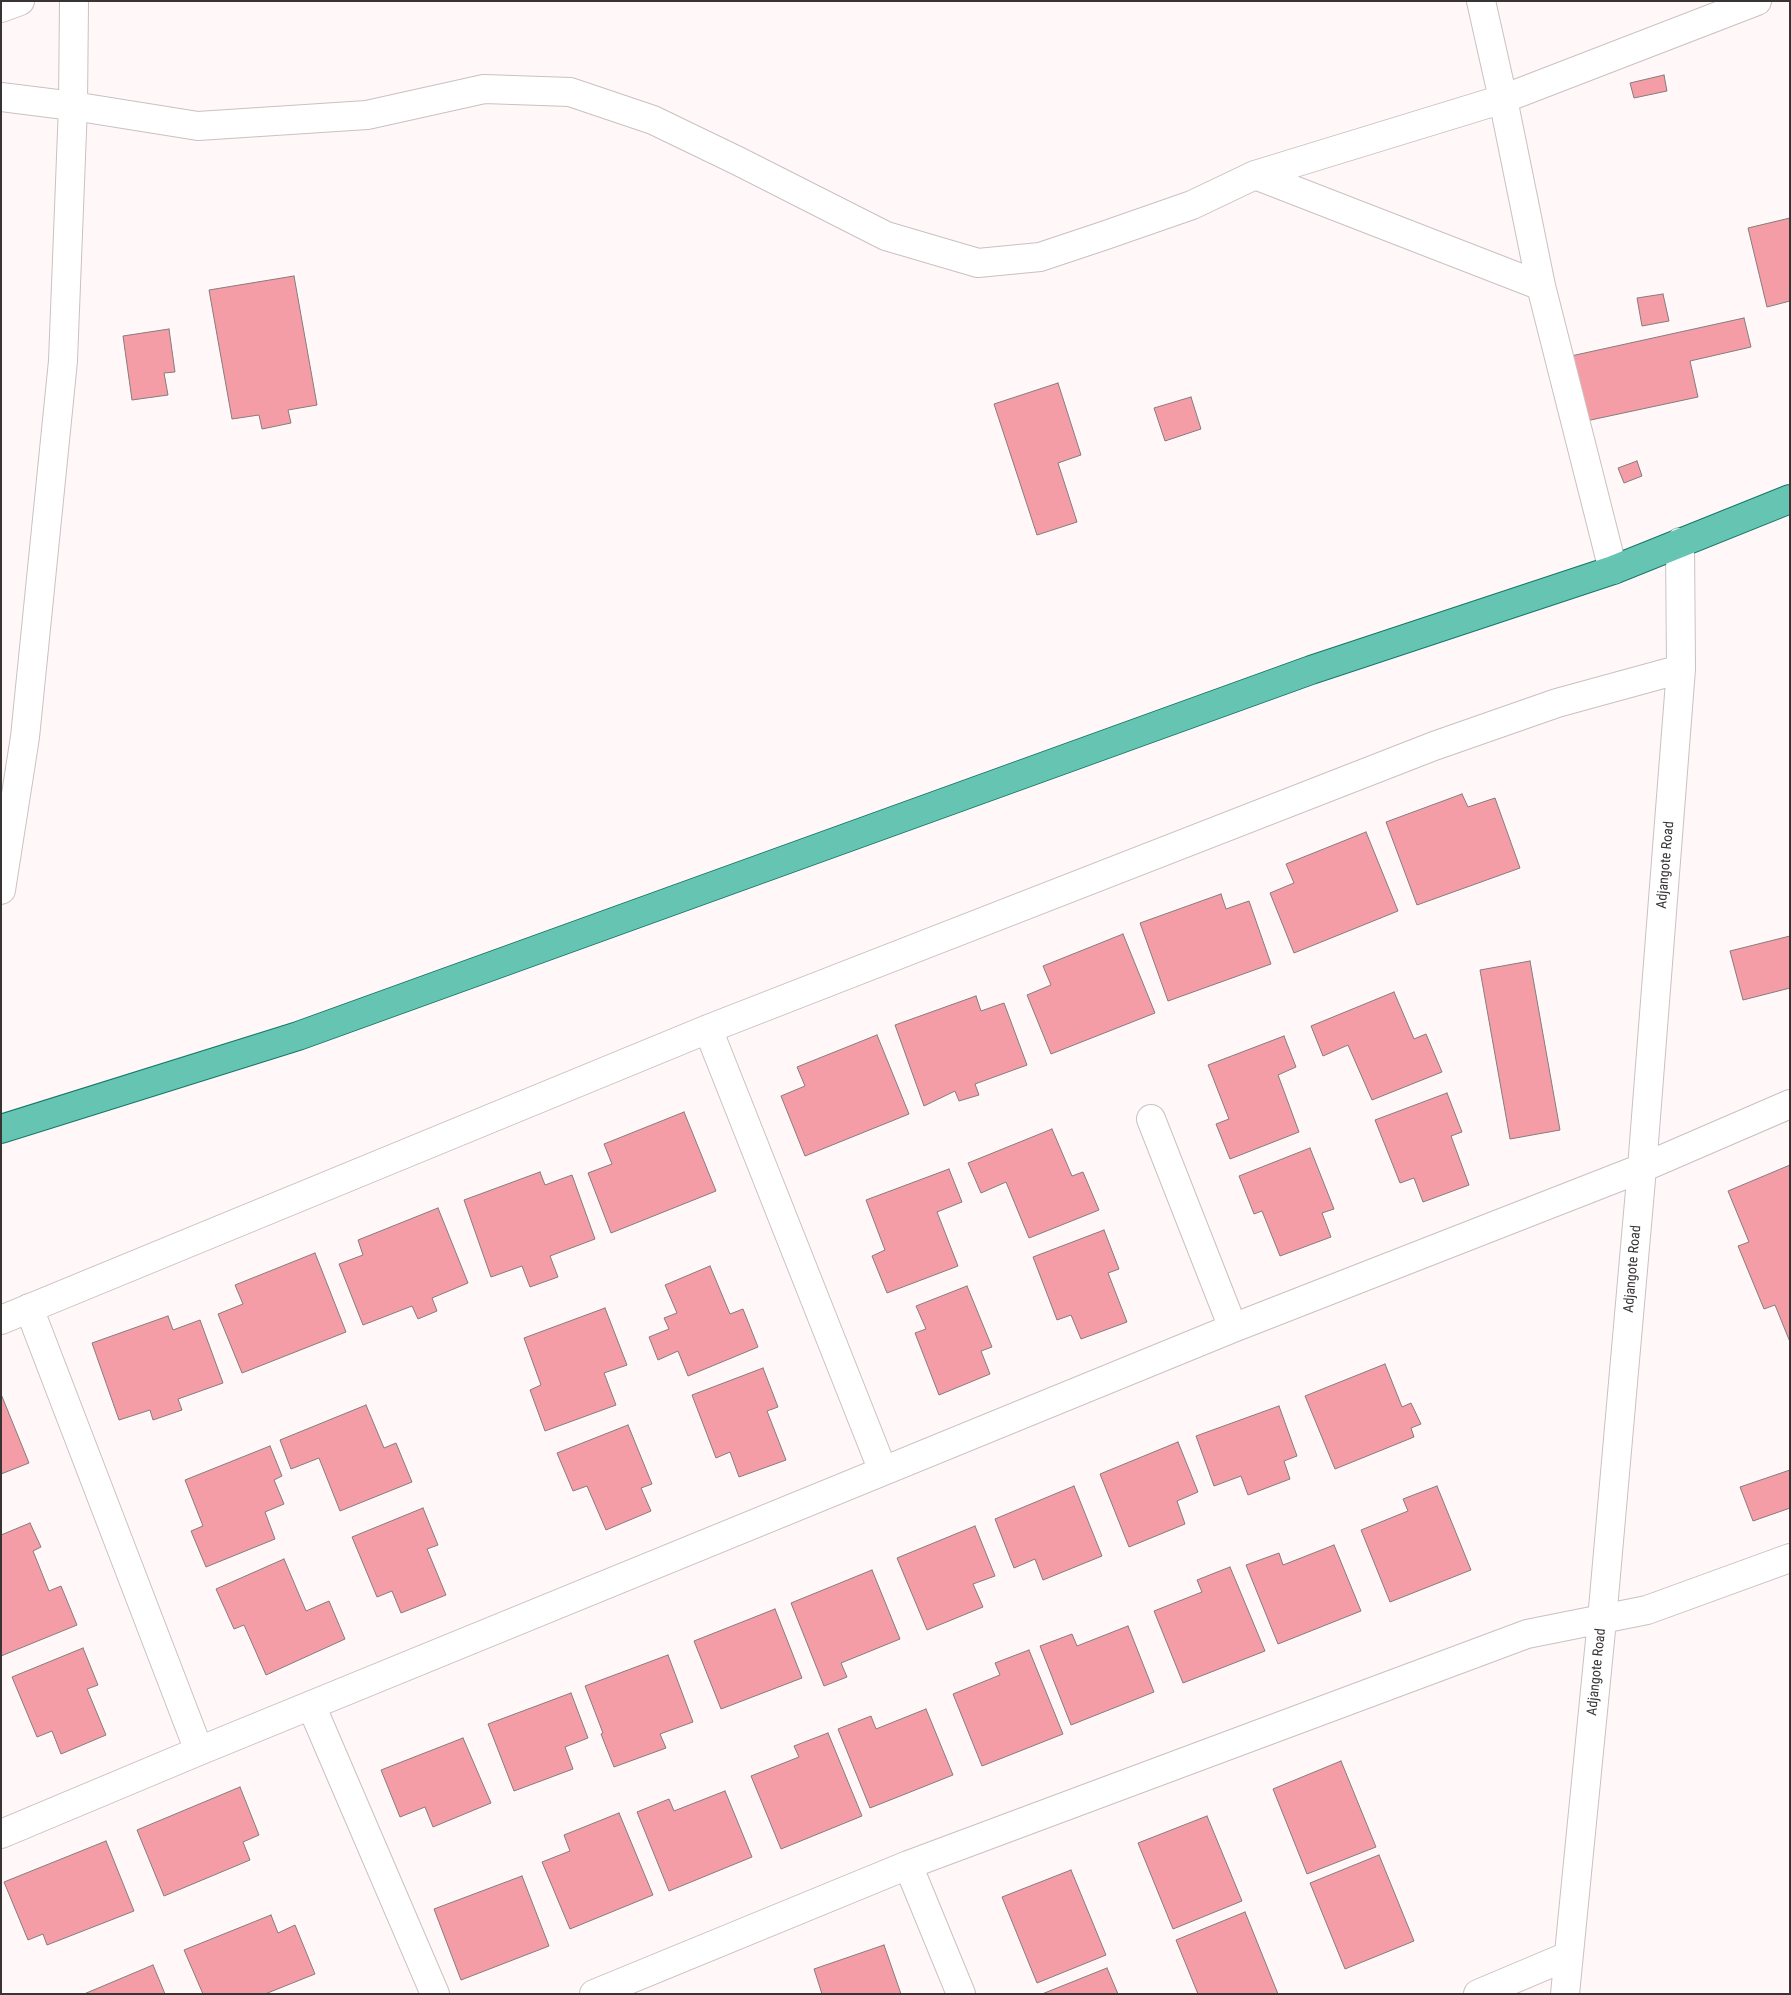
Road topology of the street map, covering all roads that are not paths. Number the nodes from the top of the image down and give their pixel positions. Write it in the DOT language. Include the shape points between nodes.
graph roads {
  1 [pos="20,1"];
  2 [pos="74,1"];
  3 [pos="1481,1"];
  4 [pos="1757,1"];
  5 [pos="1,8"];
  6 [pos="1,97"];
  7 [pos="1503,99"];
  8 [pos="73,106"];
  9 [pos="1255,175"];
  10 [pos="1541,286"];
  11 [pos="1790,499"];
  12 [pos="1680,542"];
  13 [pos="1613,570"];
  14 [pos="1681,669"];
  15 [pos="1,890"];
  16 [pos="708,1029"];
  17 [pos="1790,1104"];
  18 [pos="1151,1119"];
  19 [pos="1,1129"];
  20 [pos="1642,1168"];
  21 [pos="29,1308"];
  22 [pos="1,1320"];
  23 [pos="1232,1328"];
  24 [pos="883,1471"];
  25 [pos="1790,1558"];
  26 [pos="1602,1620"];
  27 [pos="311,1705"];
  28 [pos="199,1751"];
  29 [pos="1,1834"];
  30 [pos="908,1865"];
  31 [pos="1568,1956"];
  32 [pos="435,1994"];
  33 [pos="594,1994"];
  34 [pos="961,1994"];
  35 [pos="1478,1994"];
  36 [pos="1565,1994"];
  1 -- 5 [label="street"];
  2 -- 8 [label="street"];
  3 -- 7 [label="street"];
  4 -- 7 [label="street"];
  6 -- 8 [label="street"];
  7 -- 9 [label="street"];
  7 -- 10 [label="street"];
  8 -- 9 [label="street" via="198,126 367,115 484,89 570,92 653,120 886,236 978,263 1040,257 1192,205"];
  8 -- 15 [label="street" via="63,361 25,737"];
  9 -- 10 [label="street"];
  10 -- 13 [label="street"];
  11 -- 12 [label="main road"];
  12 -- 13 [label="main road"];
  12 -- 14 [label="street, Adjangote Road"];
  13 -- 19 [label="main road" via="1311,670 307,1033"];
  14 -- 16 [label="street" via="1557,703 1434,746"];
  14 -- 20 [label="street, Adjangote Road"];
  16 -- 21 [label="street"];
  16 -- 24 [label="street"];
  17 -- 20 [label="street"];
  18 -- 23 [label="street"];
  20 -- 23 [label="street"];
  20 -- 26 [label="street, Adjangote Road"];
  21 -- 22 [label="street"];
  21 -- 28 [label="street"];
  23 -- 24 [label="street"];
  24 -- 27 [label="street"];
  25 -- 26 [label="street" via="1647,1610"];
  26 -- 30 [label="street" via="1527,1634"];
  26 -- 31 [label="street, Adjangote Road"];
  27 -- 28 [label="street"];
  27 -- 32 [label="street"];
  28 -- 29 [label="street"];
  30 -- 33 [label="street"];
  30 -- 34 [label="street"];
  31 -- 35 [label="street"];
  31 -- 36 [label="street, Adjangote Road"];
}
